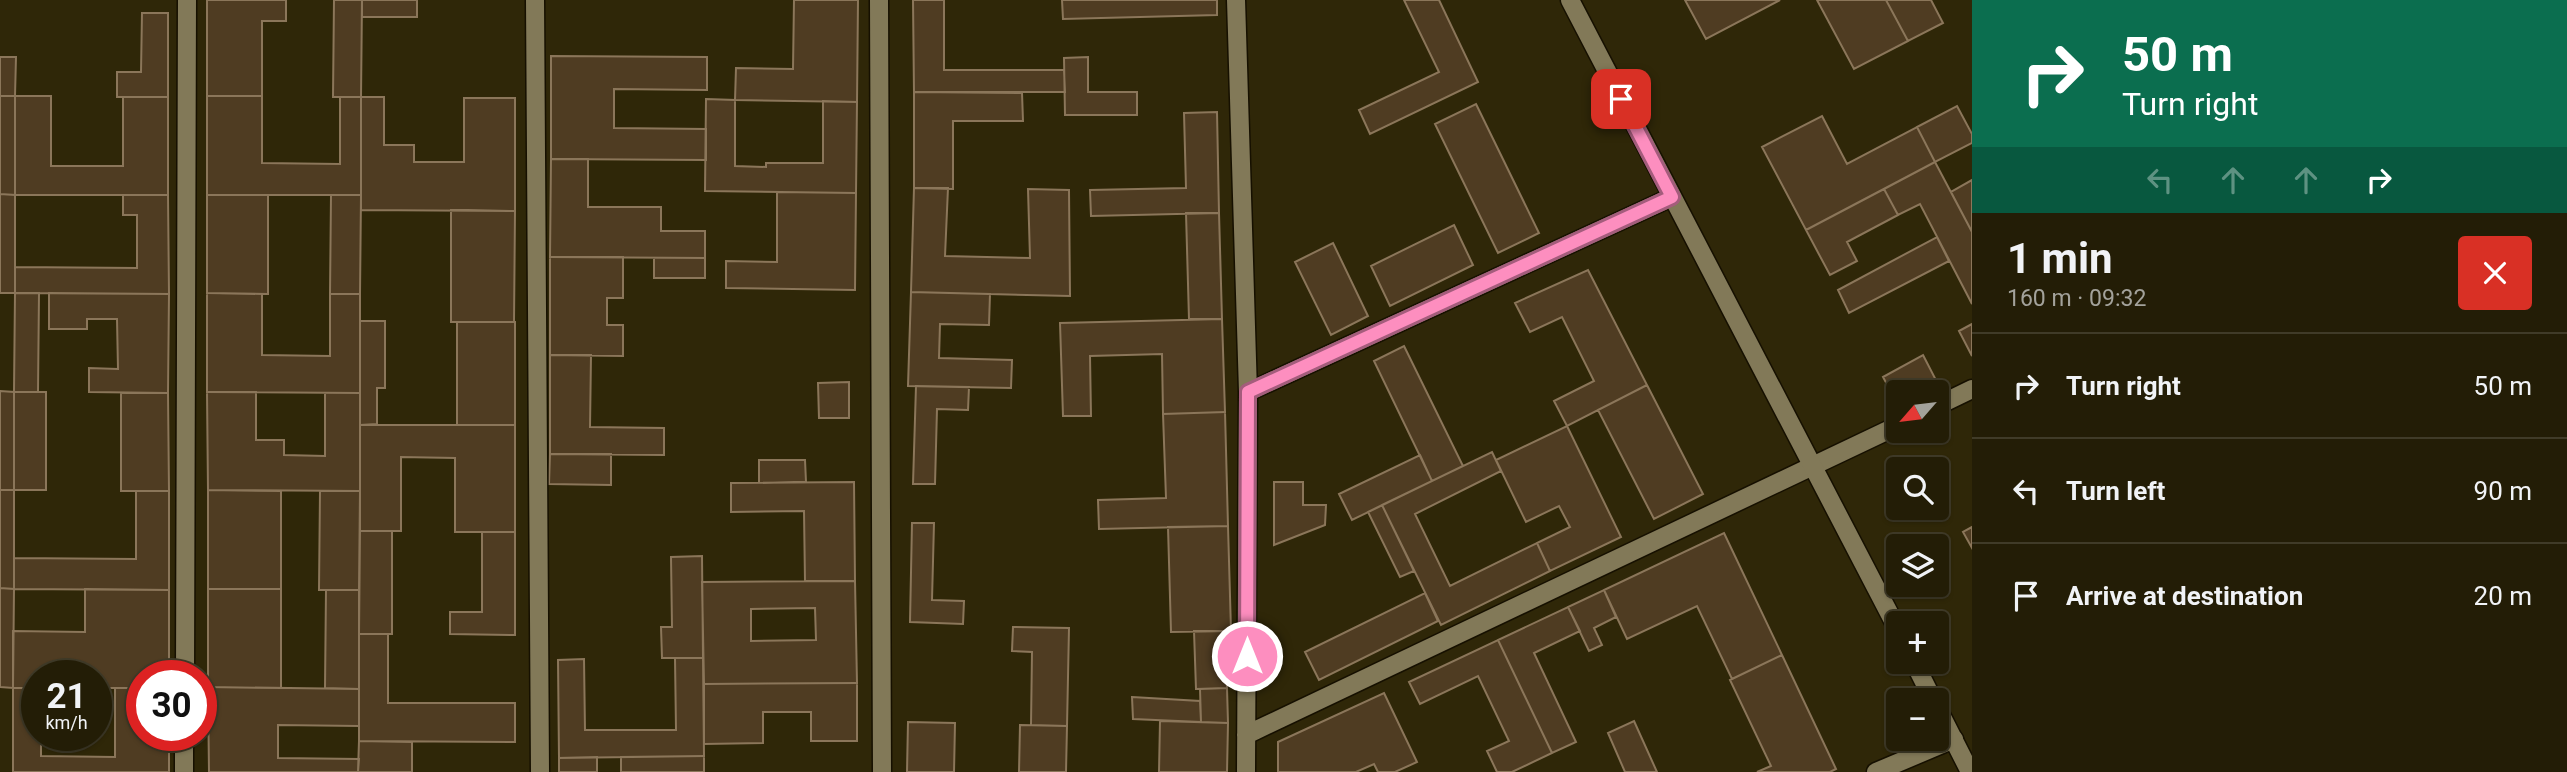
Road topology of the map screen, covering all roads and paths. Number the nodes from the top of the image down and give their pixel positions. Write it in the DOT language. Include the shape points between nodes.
graph roads {
  1 [pos="187,0"];
  2 [pos="535,0"];
  3 [pos="878,0"];
  4 [pos="1236,0"];
  5 [pos="1570,0"];
  6 [pos="1672,197"];
  7 [pos="1972,389"];
  8 [pos="1248,392"];
  9 [pos="1950,400"];
  10 [pos="1886,431"];
  11 [pos="1814,466"];
  12 [pos="1888,611"];
  13 [pos="185,660"];
  14 [pos="1949,730"];
  15 [pos="1246,735"];
  16 [pos="1954,739"];
  17 [pos="184,751"];
  18 [pos="184,772"];
  19 [pos="540,772"];
  20 [pos="882,772"];
  21 [pos="1246,772"];
  22 [pos="1876,772"];
  23 [pos="1970,772"];
  1 -- 13 [label="street"];
  2 -- 19 [label="street"];
  3 -- 20 [label="street"];
  4 -- 8 [label="street"];
  5 -- 6 [label="street"];
  6 -- 8 [label="street"];
  6 -- 11 [label="street"];
  7 -- 9 [label="street"];
  8 -- 15 [label="street"];
  10 -- 11 [label="street"];
  11 -- 12 [label="street"];
  11 -- 15 [label="street"];
  14 -- 16 [label="street"];
  15 -- 21 [label="street"];
  16 -- 22 [label="street"];
  16 -- 23 [label="street"];
  17 -- 18 [label="street"];
}
